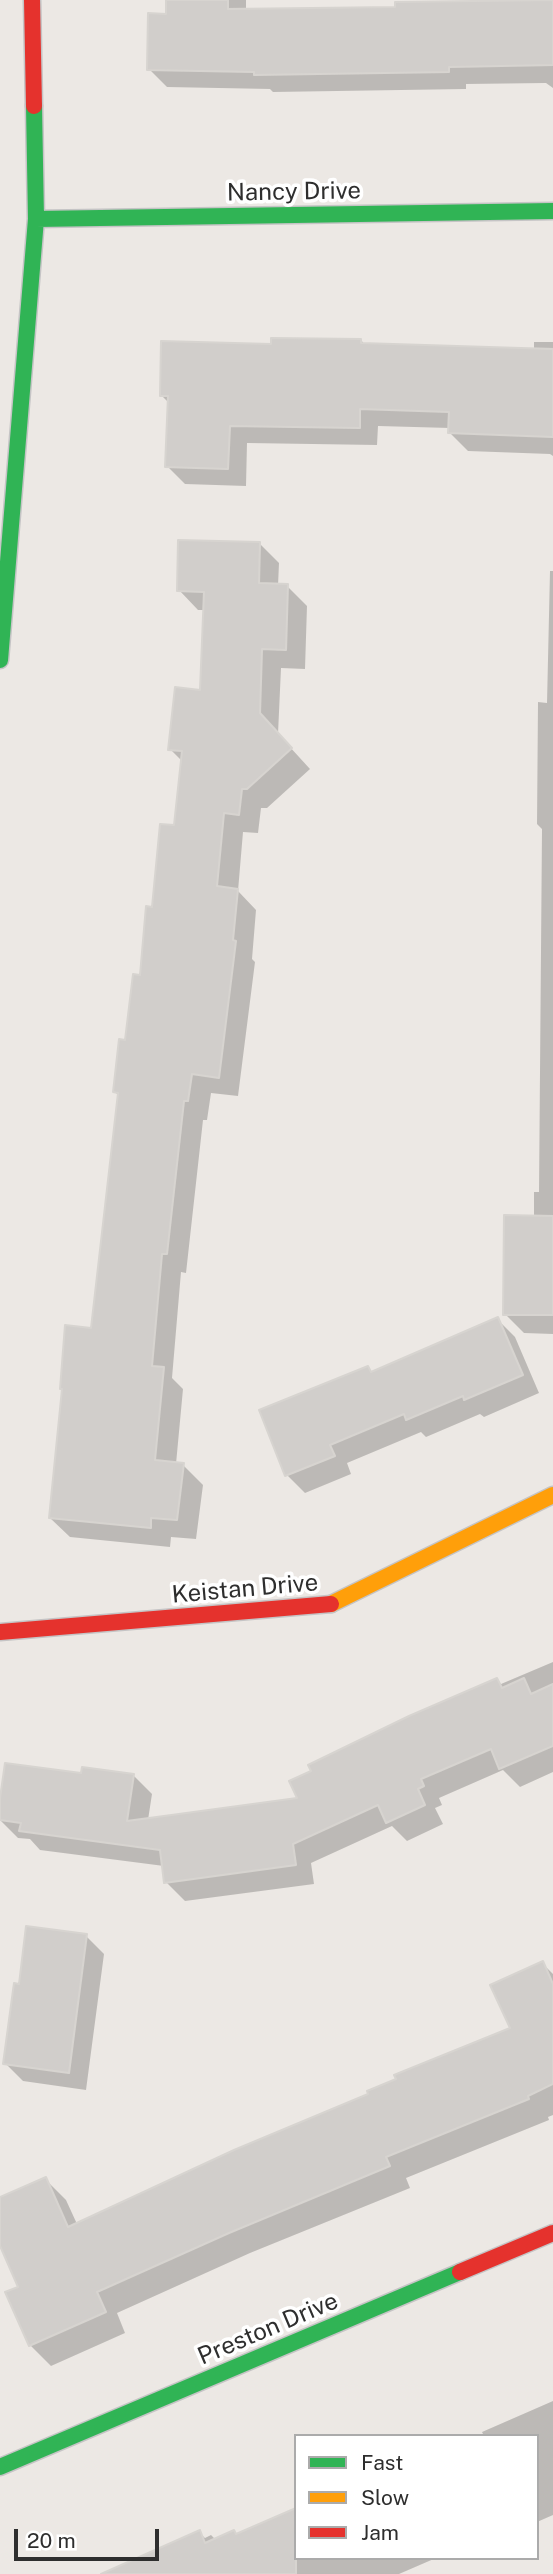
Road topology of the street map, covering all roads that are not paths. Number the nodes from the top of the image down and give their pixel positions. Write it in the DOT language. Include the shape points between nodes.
graph roads {
  1 [pos="32,0"];
  2 [pos="553,211"];
  3 [pos="36,219"];
  4 [pos="0,660"];
  5 [pos="553,1495"];
  6 [pos="0,1632"];
  7 [pos="553,2233"];
  8 [pos="0,2467"];
  1 -- 3 [label="street"];
  2 -- 3 [label="street, Nancy Drive"];
  3 -- 4 [label="street"];
  5 -- 6 [label="street, Keistan Drive" via="335,1604"];
  7 -- 8 [label="street, Preston Drive"];
}
